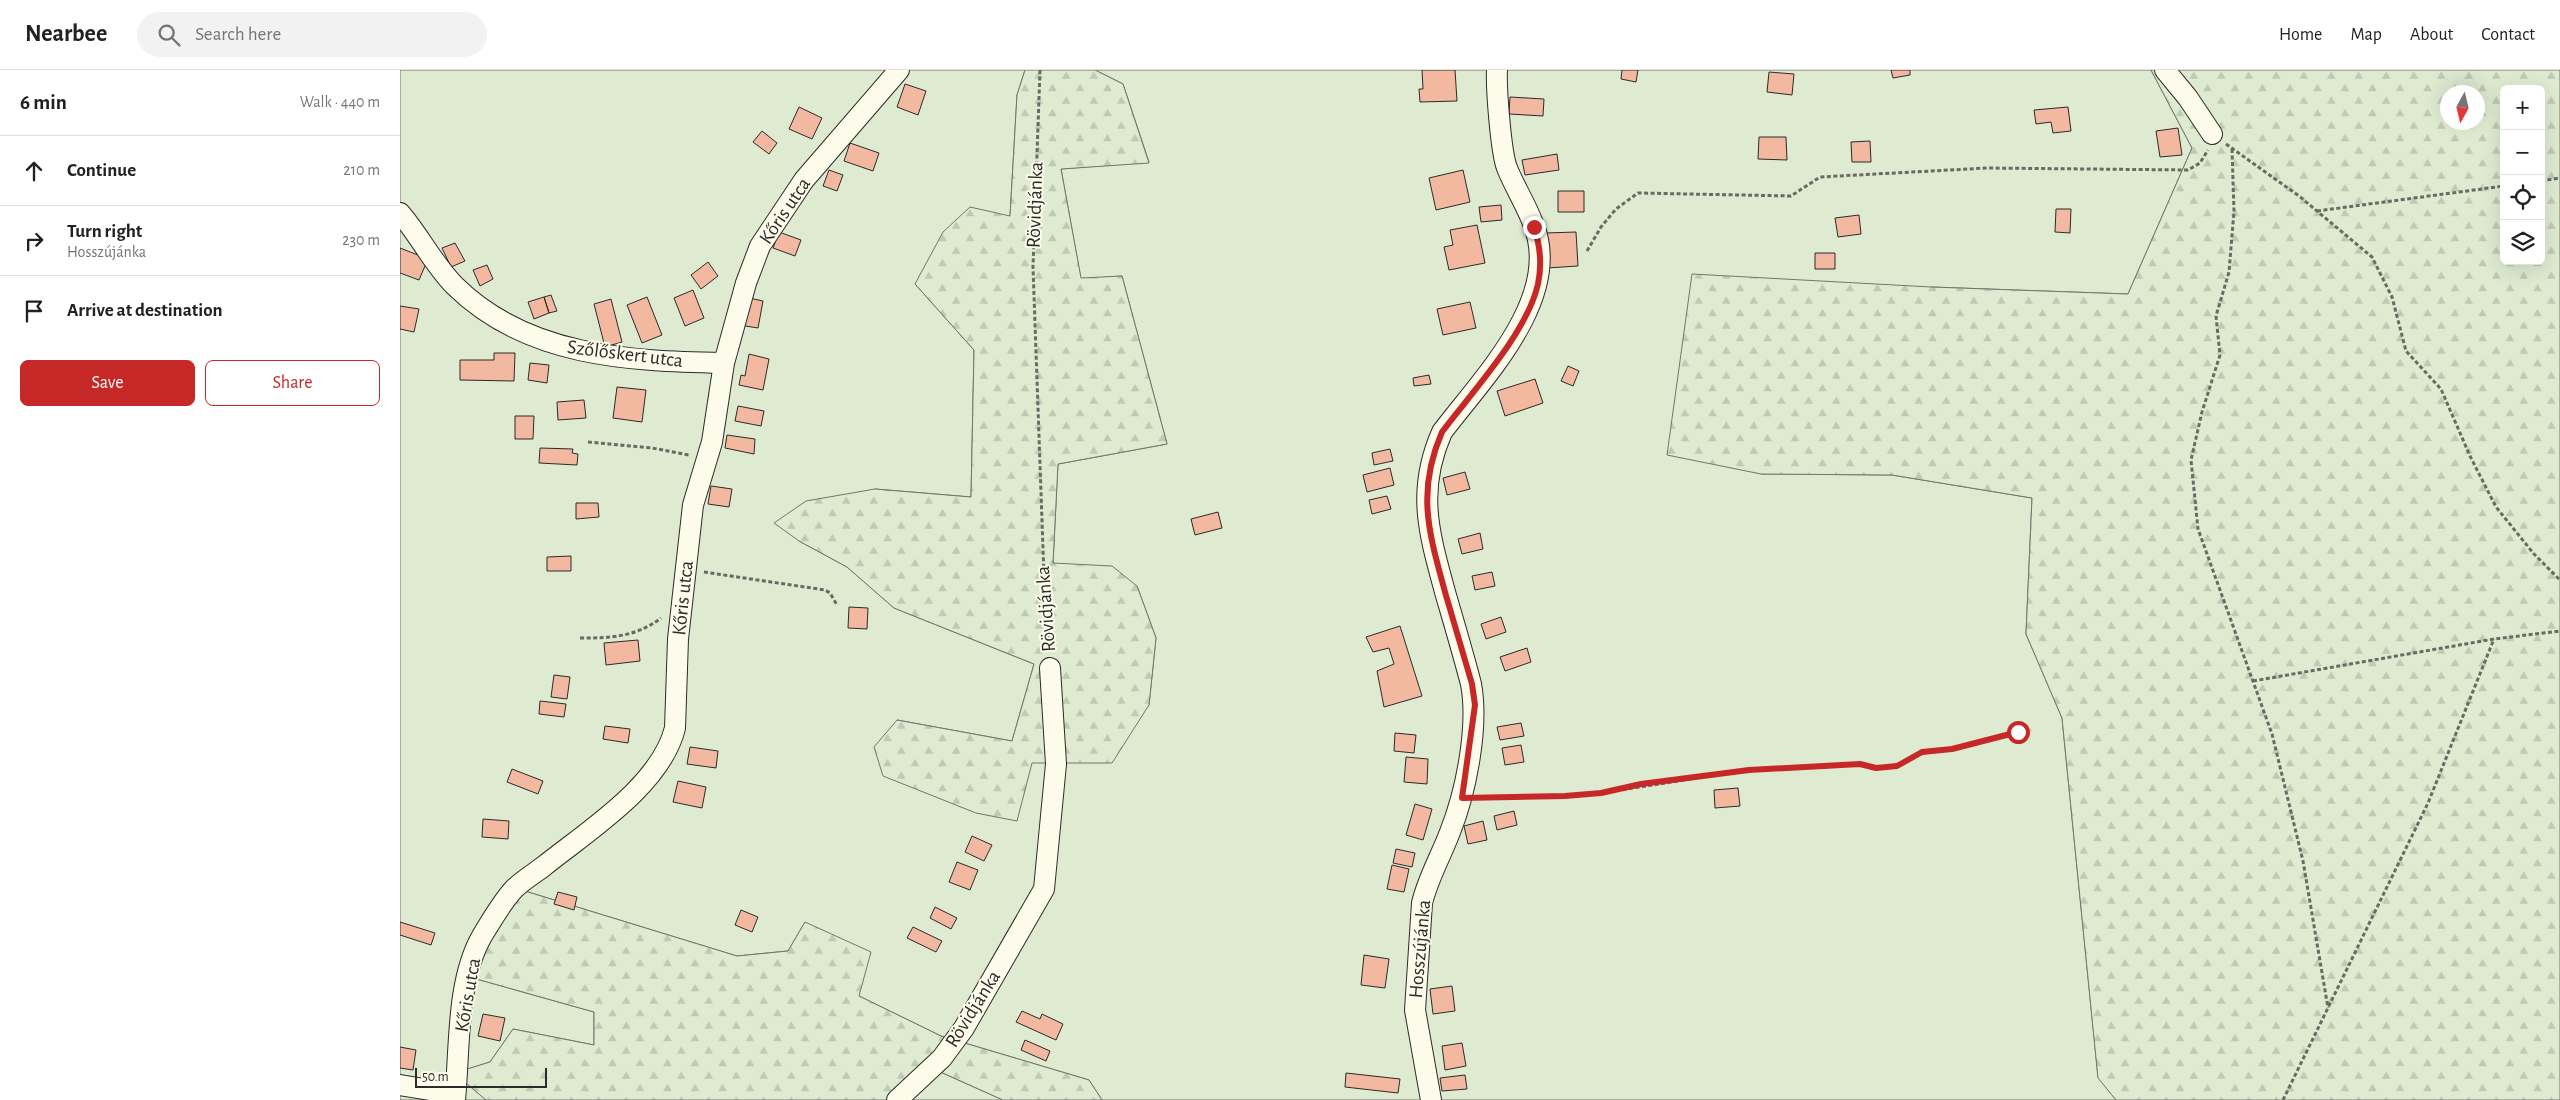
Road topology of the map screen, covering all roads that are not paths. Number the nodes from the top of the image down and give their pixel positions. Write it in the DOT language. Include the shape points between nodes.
graph roads {
  1 [pos="899,70"];
  2 [pos="1498,70"];
  3 [pos="2165,70"];
  4 [pos="2212,134"];
  5 [pos="400,213"];
  6 [pos="724,363"];
  7 [pos="1050,668"];
  8 [pos="400,1085"];
  9 [pos="455,1097"];
  10 [pos="897,1100"];
  11 [pos="1431,1100"];
  1 -- 6 [label="street, Kőris utca" via="804,180 760,246 737,308"];
  2 -- 11 [label="street, Hosszújánka" via="1506,167 1534,227 1540,271 1534,295 1514,336 1442,432 1430,466 1427,498 1429,533 1472,684 1475,705 1462,798 1426,886 1422,910 1415,1010"];
  3 -- 4 [label="street"];
  5 -- 6 [label="street, Szőlőskert utca" via="454,286 495,319 556,345 610,356"];
  6 -- 9 [label="street, Kőris utca" via="707,458 694,506 678,639 672,741 660,763 611,812 514,889 482,936 464,992"];
  7 -- 10 [label="street, Rövidjánka" via="1056,764 1044,889 964,1028 942,1058"];
  8 -- 9 [label="street"];
}
